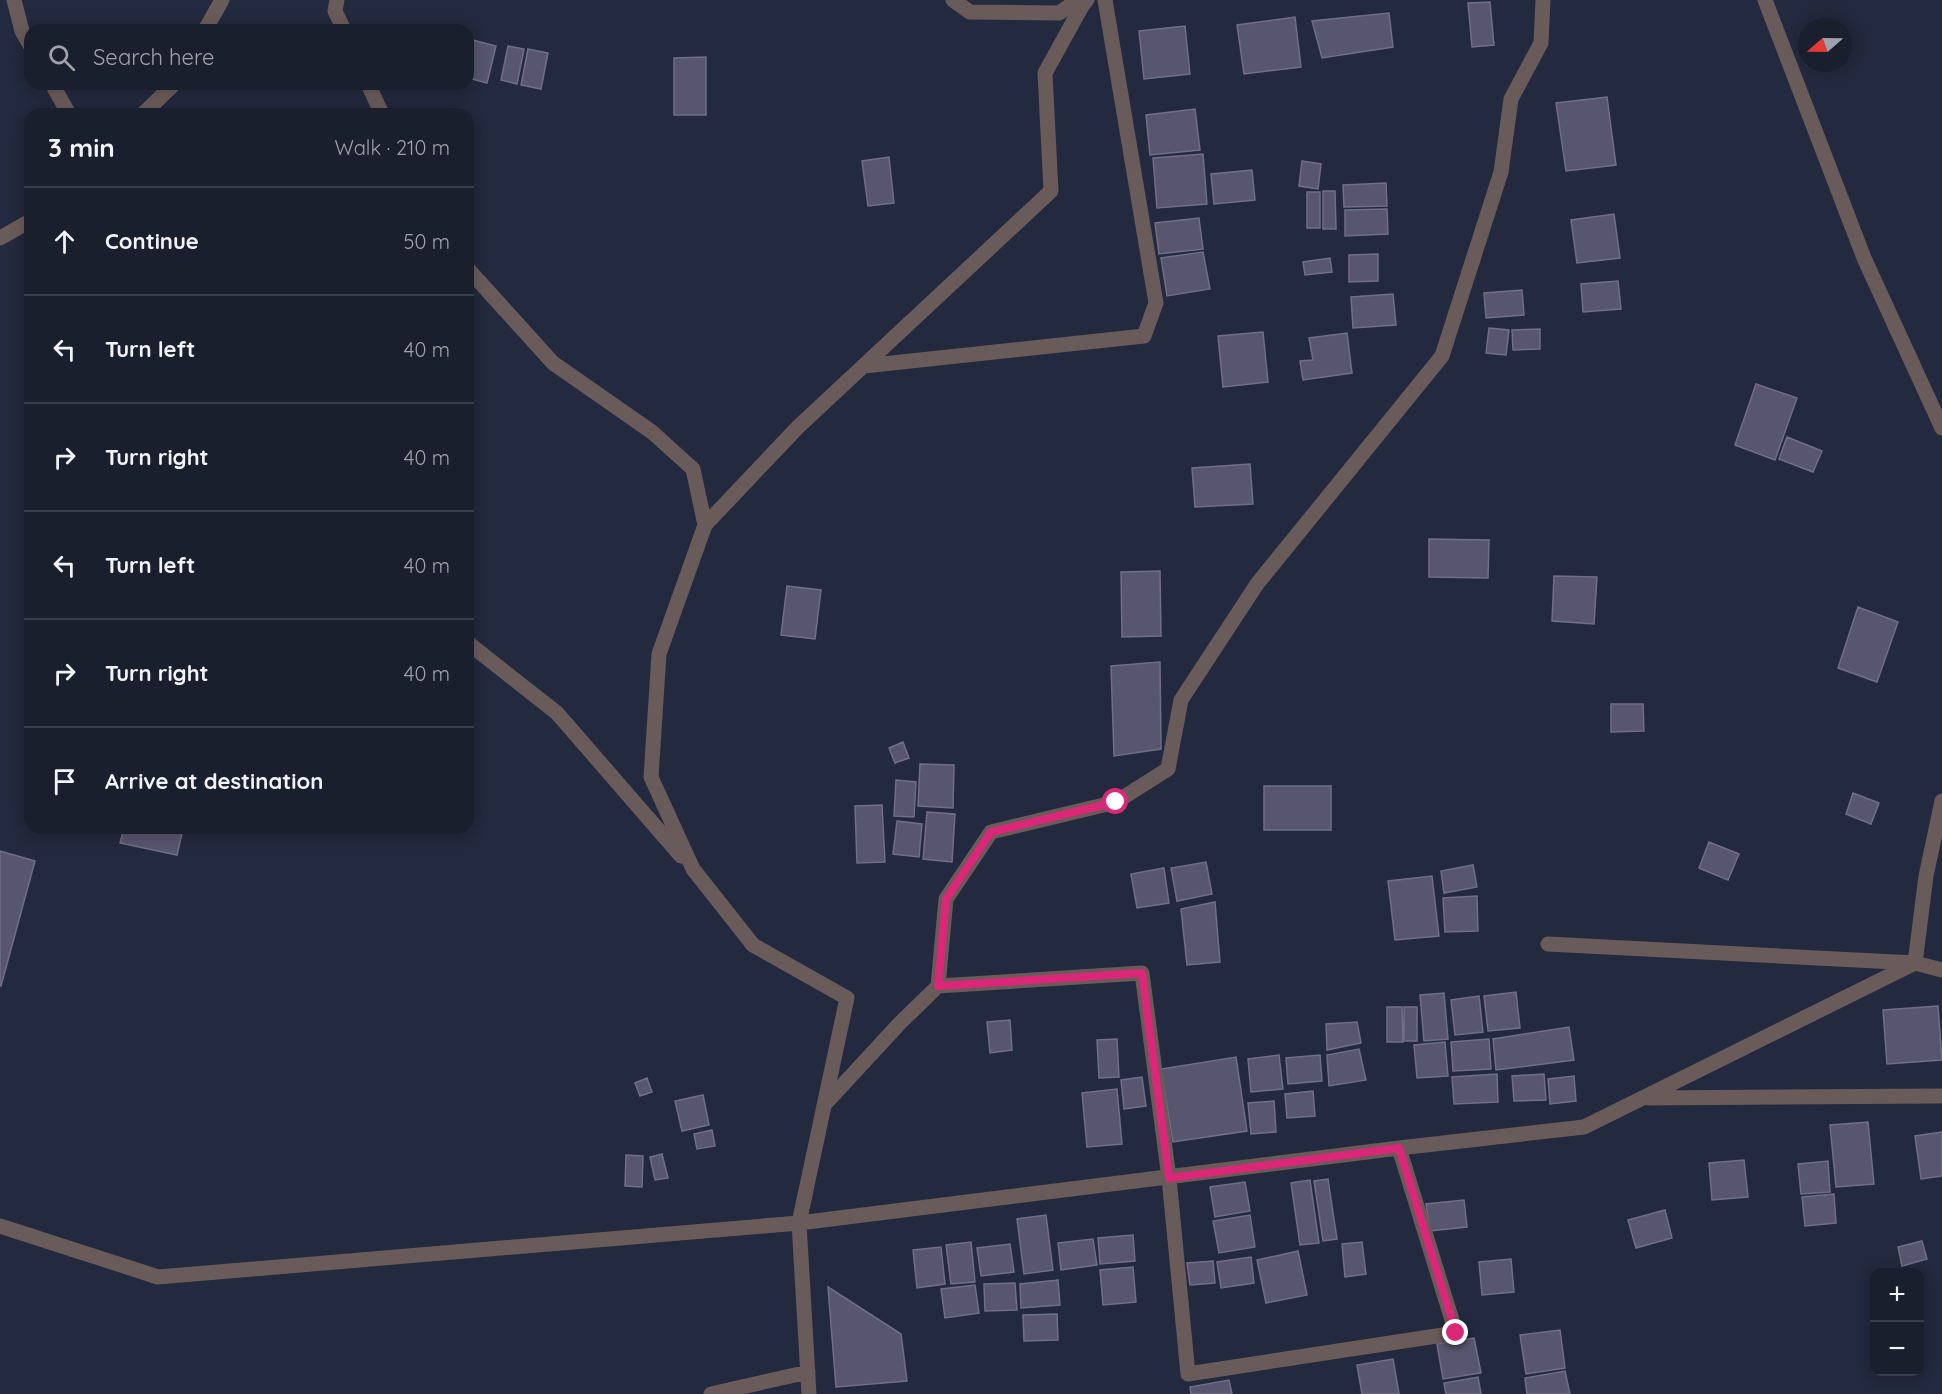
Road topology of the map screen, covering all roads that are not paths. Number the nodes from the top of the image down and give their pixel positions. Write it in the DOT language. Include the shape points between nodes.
graph roads {
  1 [pos="14,0"];
  2 [pos="25,0"];
  3 [pos="222,0"];
  4 [pos="337,0"];
  5 [pos="953,0"];
  6 [pos="1078,0"];
  7 [pos="1087,0"];
  8 [pos="1105,0"];
  9 [pos="1543,0"];
  10 [pos="1765,0"];
  11 [pos="26,24"];
  12 [pos="208,24"];
  13 [pos="341,24"];
  14 [pos="24,32"];
  15 [pos="55,90"];
  16 [pos="168,90"];
  17 [pos="371,90"];
  18 [pos="66,108"];
  19 [pos="149,108"];
  20 [pos="379,108"];
  21 [pos="24,224"];
  22 [pos="0,238"];
  23 [pos="474,276"];
  24 [pos="864,366"];
  25 [pos="1942,428"];
  26 [pos="705,525"];
  27 [pos="474,648"];
  28 [pos="1942,801"];
  29 [pos="693,869"];
  30 [pos="1548,944"];
  31 [pos="1915,963"];
  32 [pos="1942,970"];
  33 [pos="938,986"];
  34 [pos="1942,1096"];
  35 [pos="1642,1098"];
  36 [pos="826,1103"];
  37 [pos="1399,1148"];
  38 [pos="1169,1178"];
  39 [pos="799,1223"];
  40 [pos="0,1226"];
  41 [pos="808,1372"];
  42 [pos="711,1394"];
  43 [pos="809,1394"];
  1 -- 14 [label="street"];
  2 -- 11 [label="street"];
  3 -- 12 [label="street"];
  4 -- 13 [label="street" via="335,11"];
  5 -- 6 [label="street" via="970,12 1059,13"];
  7 -- 24 [label="street" via="1045,74 1051,191"];
  8 -- 24 [label="street" via="1156,303 1144,336"];
  9 -- 33 [label="street" via="1541,42 1511,99 1501,172 1442,356 1257,584 1181,700 1168,769 1116,802 991,832 946,899"];
  10 -- 25 [label="street" via="1864,258"];
  15 -- 18 [label="street"];
  16 -- 19 [label="street"];
  17 -- 20 [label="street"];
  21 -- 22 [label="street"];
  23 -- 26 [label="street" via="553,363 652,432 693,469"];
  24 -- 26 [label="street" via="798,427"];
  26 -- 29 [label="street" via="659,654 651,777"];
  27 -- 29 [label="street" via="557,713"];
  28 -- 31 [label="street" via="1926,876"];
  29 -- 36 [label="street" via="753,945 847,998"];
  30 -- 31 [label="street"];
  31 -- 32 [label="street"];
  31 -- 35 [label="street"];
  33 -- 36 [label="street"];
  33 -- 38 [label="street" via="1142,973"];
  34 -- 35 [label="street"];
  35 -- 37 [label="street" via="1584,1127"];
  36 -- 39 [label="street"];
  37 -- 38 [label="street"];
  37 -- 38 [label="street" via="1456,1333 1188,1374"];
  38 -- 39 [label="street"];
  39 -- 40 [label="street" via="158,1277"];
  39 -- 41 [label="street"];
  41 -- 42 [label="street"];
  41 -- 43 [label="street"];
}
